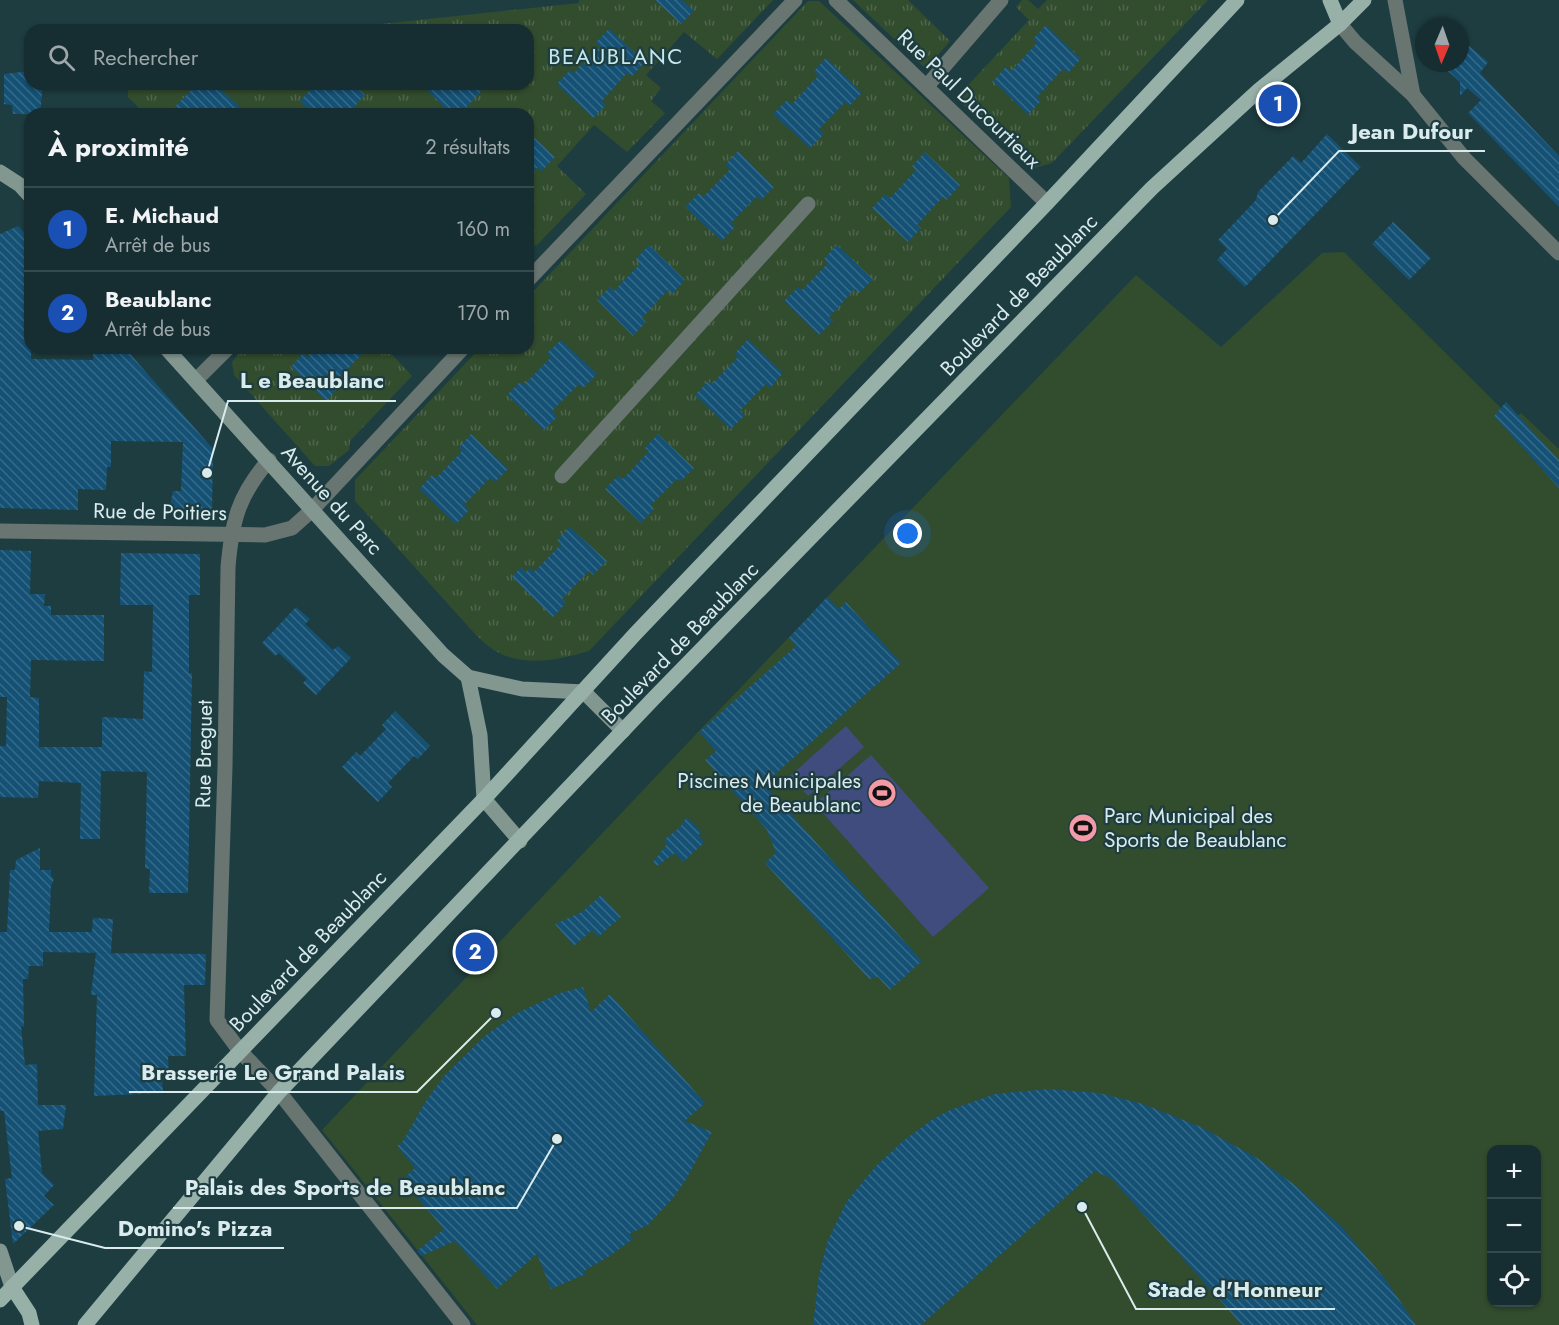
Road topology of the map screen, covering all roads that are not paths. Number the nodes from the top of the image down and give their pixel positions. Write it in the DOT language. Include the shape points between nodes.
graph roads {
  1 [pos="795,0"];
  2 [pos="836,0"];
  3 [pos="1001,0"];
  4 [pos="1237,0"];
  5 [pos="1330,0"];
  6 [pos="1364,0"];
  7 [pos="1395,0"];
  8 [pos="1340,24"];
  9 [pos="927,87"];
  10 [pos="1413,95"];
  11 [pos="0,172"];
  12 [pos="24,189"];
  13 [pos="1047,203"];
  14 [pos="808,204"];
  15 [pos="1559,253"];
  16 [pos="534,274"];
  17 [pos="172,354"];
  18 [pos="222,354"];
  19 [pos="457,354"];
  20 [pos="196,380"];
  21 [pos="268,460"];
  22 [pos="562,476"];
  23 [pos="311,511"];
  24 [pos="0,531"];
  25 [pos="231,534"];
  26 [pos="468,677"];
  27 [pos="584,692"];
  28 [pos="623,731"];
  29 [pos="484,799"];
  30 [pos="520,841"];
  31 [pos="240,1052"];
  32 [pos="279,1092"];
  33 [pos="0,1251"];
  34 [pos="12,1287"];
  35 [pos="0,1300"];
  36 [pos="32,1325"];
  37 [pos="85,1325"];
  38 [pos="463,1325"];
  1 -- 16 [label="street"];
  2 -- 9 [label="street, Rue Paul Ducourtieux"];
  3 -- 9 [label="street"];
  4 -- 13 [label="main road, Boulevard de Beaublanc"];
  5 -- 8 [label="main road"];
  6 -- 8 [label="main road, Boulevard de Beaublanc"];
  7 -- 10 [label="street"];
  8 -- 10 [label="street"];
  8 -- 28 [label="main road, Boulevard de Beaublanc" via="1259,90 1152,188"];
  9 -- 13 [label="street, Rue Paul Ducourtieux"];
  10 -- 15 [label="street" via="1464,158"];
  11 -- 12 [label="main road"];
  13 -- 27 [label="main road, Boulevard de Beaublanc"];
  14 -- 22 [label="street"];
  17 -- 20 [label="main road, Avenue du Parc"];
  18 -- 20 [label="street"];
  19 -- 23 [label="street"];
  20 -- 21 [label="main road, Avenue du Parc"];
  21 -- 23 [label="main road, Avenue du Parc"];
  21 -- 25 [label="street, Rue Breguet" via="237,509"];
  23 -- 25 [label="street, Rue de Poitiers" via="292,528 265,535"];
  23 -- 26 [label="main road, Avenue du Parc" via="443,655"];
  24 -- 25 [label="street, Rue de Poitiers"];
  25 -- 31 [label="street, Rue Breguet" via="217,1020"];
  26 -- 27 [label="main road, Avenue du Parc" via="522,689"];
  26 -- 29 [label="main road" via="480,735"];
  27 -- 28 [label="main road"];
  27 -- 29 [label="main road, Boulevard de Beaublanc"];
  28 -- 30 [label="main road, Boulevard de Beaublanc"];
  29 -- 30 [label="main road"];
  29 -- 31 [label="main road, Boulevard de Beaublanc"];
  30 -- 32 [label="main road, Boulevard de Beaublanc"];
  31 -- 32 [label="street, Rue Breguet"];
  31 -- 34 [label="main road, Boulevard de Beaublanc"];
  32 -- 37 [label="main road, Boulevard de Beaublanc"];
  32 -- 38 [label="street, Rue Breguet"];
  33 -- 34 [label="main road"];
  34 -- 35 [label="main road, Boulevard de Beaublanc"];
  34 -- 36 [label="main road"];
}
